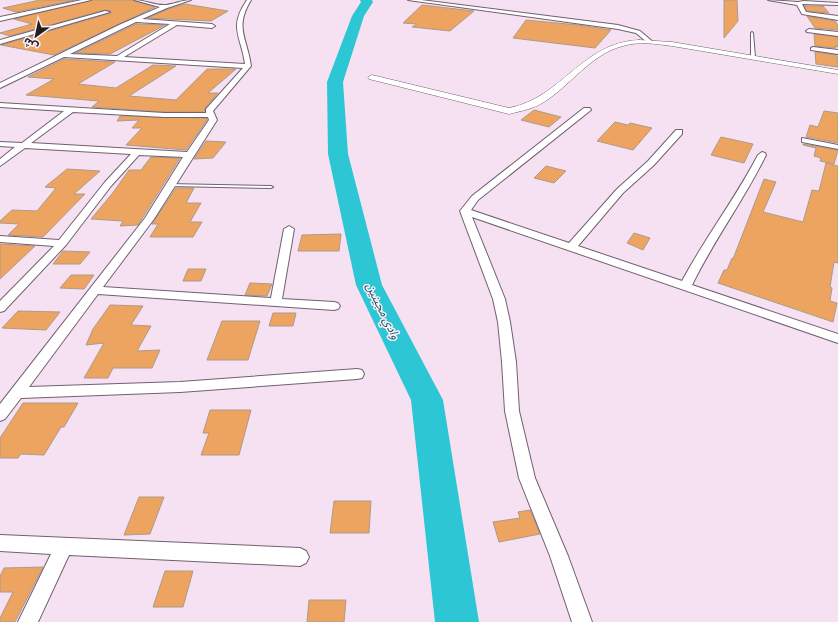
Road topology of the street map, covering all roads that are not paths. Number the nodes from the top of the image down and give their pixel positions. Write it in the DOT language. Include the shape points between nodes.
graph roads {
  1 [pos="89,0"];
  2 [pos="136,0"];
  3 [pos="189,0"];
  4 [pos="249,0"];
  5 [pos="410,0"];
  6 [pos="770,0"];
  7 [pos="799,4"];
  8 [pos="838,4"];
  9 [pos="164,7"];
  10 [pos="107,12"];
  11 [pos="838,18"];
  12 [pos="0,19"];
  13 [pos="134,20"];
  14 [pos="176,23"];
  15 [pos="212,26"];
  16 [pos="809,31"];
  17 [pos="752,33"];
  18 [pos="838,34"];
  19 [pos="0,42"];
  20 [pos="650,42"];
  21 [pos="813,49"];
  22 [pos="838,52"];
  23 [pos="65,55"];
  24 [pos="753,57"];
  25 [pos="118,58"];
  26 [pos="248,66"];
  27 [pos="838,72"];
  28 [pos="372,77"];
  29 [pos="0,86"];
  30 [pos="1,106"];
  31 [pos="70,110"];
  32 [pos="587,110"];
  33 [pos="210,115"];
  34 [pos="679,132"];
  35 [pos="805,140"];
  36 [pos="0,144"];
  37 [pos="24,145"];
  38 [pos="838,147"];
  39 [pos="137,152"];
  40 [pos="762,154"];
  41 [pos="189,155"];
  42 [pos="0,163"];
  43 [pos="170,185"];
  44 [pos="271,187"];
  45 [pos="465,212"];
  46 [pos="289,229"];
  47 [pos="0,239"];
  48 [pos="62,243"];
  49 [pos="571,248"];
  50 [pos="685,287"];
  51 [pos="95,290"];
  52 [pos="276,302"];
  53 [pos="334,306"];
  54 [pos="0,308"];
  55 [pos="838,339"];
  56 [pos="357,374"];
  57 [pos="16,394"];
  58 [pos="0,415"];
  59 [pos="0,544"];
  60 [pos="64,546"];
  61 [pos="300,557"];
  62 [pos="28,622"];
  63 [pos="582,622"];
  1 -- 12 [label="street"];
  2 -- 9 [label="street"];
  3 -- 9 [label="street"];
  4 -- 26 [label="street" via="240,16 239,28"];
  5 -- 20 [label="street" via="618,27 638,32"];
  6 -- 7 [label="street"];
  7 -- 8 [label="street"];
  7 -- 11 [label="street" via="804,13"];
  9 -- 13 [label="street"];
  10 -- 19 [label="street"];
  13 -- 14 [label="street"];
  13 -- 23 [label="street"];
  14 -- 15 [label="street"];
  14 -- 25 [label="street"];
  16 -- 18 [label="street"];
  17 -- 24 [label="lane"];
  20 -- 24 [label="street"];
  20 -- 28 [label="street" via="624,44 612,48 588,61 546,97 516,110 496,108"];
  21 -- 22 [label="street"];
  23 -- 25 [label="street"];
  23 -- 29 [label="street"];
  24 -- 27 [label="street"];
  25 -- 26 [label="street"];
  26 -- 33 [label="street" via="209,111"];
  30 -- 31 [label="street"];
  31 -- 33 [label="street"];
  31 -- 37 [label="street"];
  32 -- 45 [label="street" via="474,198"];
  33 -- 41 [label="street" via="213,120"];
  34 -- 49 [label="street" via="651,163 620,191"];
  35 -- 38 [label="street"];
  36 -- 37 [label="street"];
  37 -- 39 [label="street"];
  37 -- 42 [label="street"];
  39 -- 41 [label="street"];
  39 -- 48 [label="street" via="108,184"];
  40 -- 50 [label="street" via="742,193"];
  41 -- 43 [label="street"];
  43 -- 44 [label="lane"];
  43 -- 51 [label="street" via="149,219"];
  45 -- 49 [label="street"];
  45 -- 63 [label="street" via="500,307 509,362 512,411 527,478 559,556"];
  46 -- 52 [label="street"];
  47 -- 48 [label="street"];
  48 -- 54 [label="street"];
  49 -- 50 [label="street"];
  50 -- 55 [label="street"];
  51 -- 52 [label="street"];
  51 -- 57 [label="street"];
  52 -- 53 [label="street"];
  56 -- 57 [label="street" via="180,388"];
  57 -- 58 [label="street"];
  59 -- 60 [label="street"];
  60 -- 61 [label="street"];
  60 -- 62 [label="street"];
}
